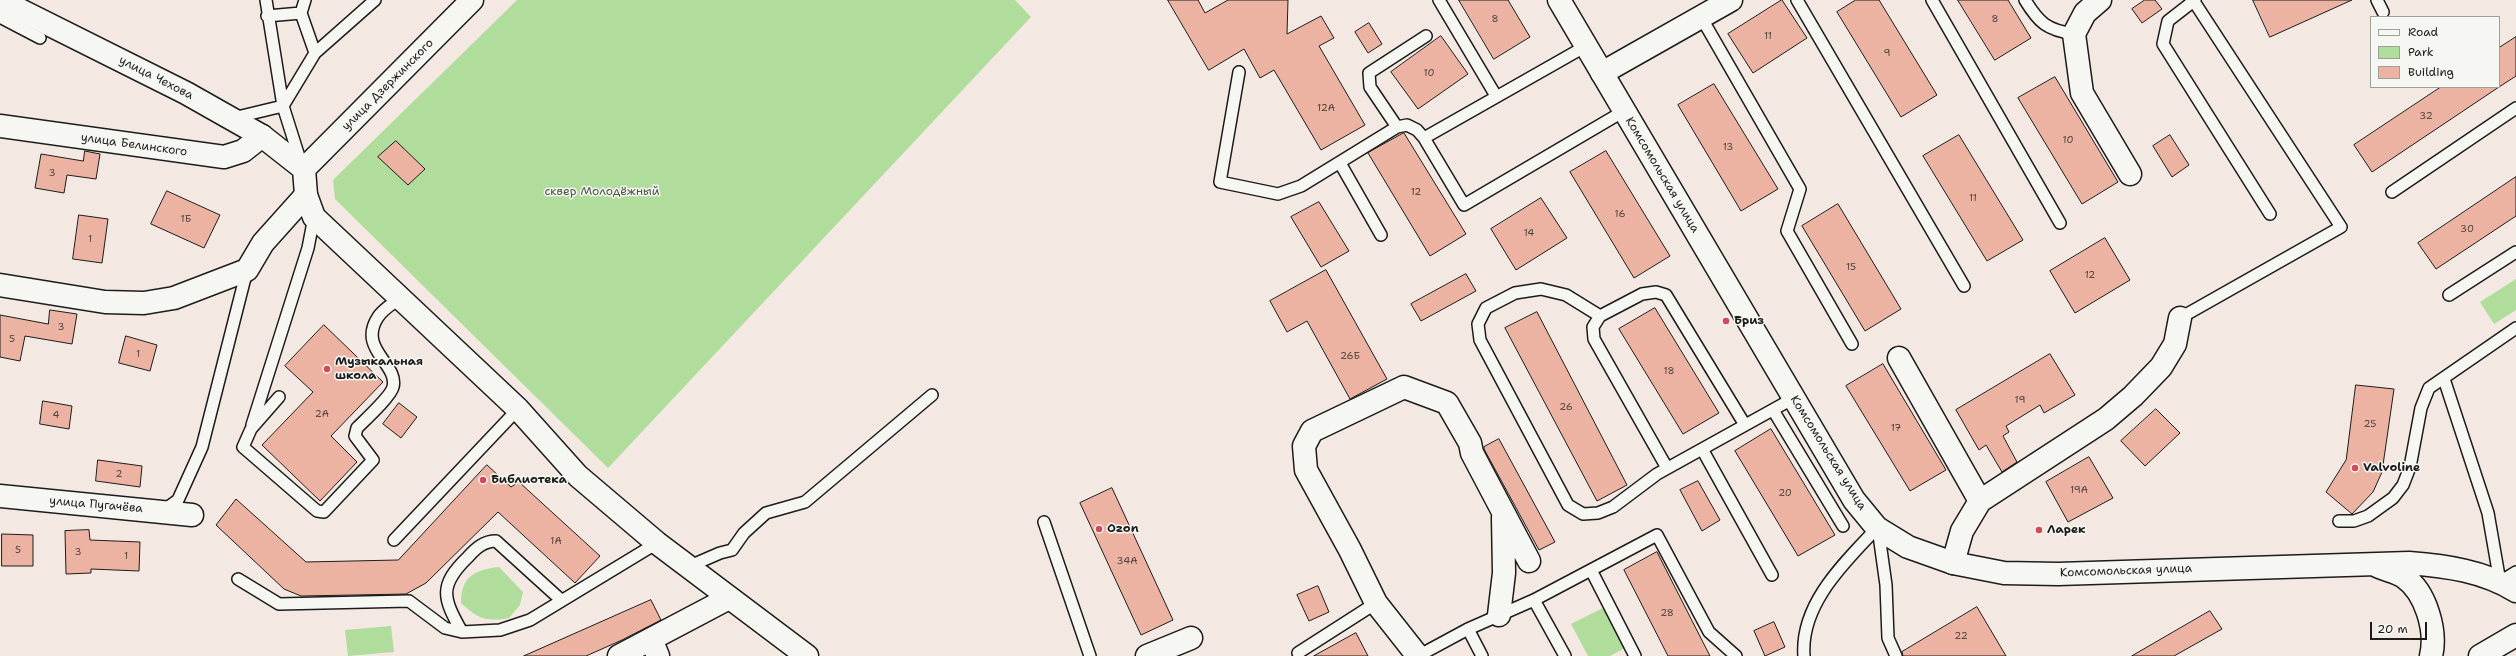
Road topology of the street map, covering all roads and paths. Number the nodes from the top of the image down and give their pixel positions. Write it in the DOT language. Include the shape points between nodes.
graph roads {
  1 [pos="0,0"];
  2 [pos="266,0"];
  3 [pos="306,0"];
  4 [pos="375,0"];
  5 [pos="472,0"];
  6 [pos="1439,0"];
  7 [pos="1559,0"];
  8 [pos="1731,0"];
  9 [pos="1797,0"];
  10 [pos="1932,0"];
  11 [pos="2026,0"];
  12 [pos="2100,0"];
  13 [pos="2194,0"];
  14 [pos="2377,0"];
  15 [pos="2382,12"];
  16 [pos="301,13"];
  17 [pos="267,16"];
  18 [pos="0,17"];
  19 [pos="1701,17"];
  20 [pos="2074,34"];
  21 [pos="1426,36"];
  22 [pos="40,38"];
  23 [pos="1586,46"];
  24 [pos="315,53"];
  25 [pos="1238,72"];
  26 [pos="1602,73"];
  27 [pos="1496,96"];
  28 [pos="283,106"];
  29 [pos="2516,108"];
  30 [pos="1624,111"];
  31 [pos="231,118"];
  32 [pos="0,126"];
  33 [pos="1397,127"];
  34 [pos="262,136"];
  35 [pos="1424,138"];
  36 [pos="1340,162"];
  37 [pos="304,169"];
  38 [pos="2130,174"];
  39 [pos="2392,192"];
  40 [pos="306,194"];
  41 [pos="2270,214"];
  42 [pos="314,217"];
  43 [pos="2060,223"];
  44 [pos="1381,235"];
  45 [pos="2516,252"];
  46 [pos="247,270"];
  47 [pos="0,285"];
  48 [pos="1964,286"];
  49 [pos="2449,295"];
  50 [pos="401,297"];
  51 [pos="1600,316"];
  52 [pos="2180,318"];
  53 [pos="2516,328"];
  54 [pos="1852,344"];
  55 [pos="1899,358"];
  56 [pos="2444,379"];
  57 [pos="932,395"];
  58 [pos="279,397"];
  59 [pos="1794,398"];
  60 [pos="518,409"];
  61 [pos="1773,410"];
  62 [pos="1745,425"];
  63 [pos="251,429"];
  64 [pos="1702,449"];
  65 [pos="1667,468"];
  66 [pos="0,496"];
  67 [pos="1980,501"];
  68 [pos="162,512"];
  69 [pos="1503,512"];
  70 [pos="192,515"];
  71 [pos="2339,521"];
  72 [pos="1044,522"];
  73 [pos="1843,526"];
  74 [pos="1877,528"];
  75 [pos="394,540"];
  76 [pos="657,543"];
  77 [pos="1529,561"];
  78 [pos="1953,563"];
  79 [pos="2371,564"];
  80 [pos="690,566"];
  81 [pos="1591,570"];
  82 [pos="1772,575"];
  83 [pos="238,579"];
  84 [pos="2511,582"];
  85 [pos="729,598"];
  86 [pos="561,600"];
  87 [pos="1534,600"];
  88 [pos="1376,603"];
  89 [pos="1499,616"];
  90 [pos="1468,629"];
  91 [pos="462,632"];
  92 [pos="2516,635"];
  93 [pos="1191,638"];
  94 [pos="655,647"];
  95 [pos="1296,655"];
  96 [pos="619,656"];
  97 [pos="807,656"];
  98 [pos="1090,656"];
  99 [pos="1147,656"];
  100 [pos="1417,656"];
  101 [pos="1482,656"];
  102 [pos="1565,656"];
  103 [pos="1635,656"];
  104 [pos="1736,656"];
  105 [pos="1804,656"];
  106 [pos="1896,656"];
  107 [pos="2431,656"];
  108 [pos="2480,656"];
  1 -- 31 [label="street, улица Чехова"];
  2 -- 17 [label="lane"];
  3 -- 16 [label="lane"];
  4 -- 24 [label="lane"];
  5 -- 37 [label="street, улица Дзержинского"];
  6 -- 27 [label="lane"];
  7 -- 23 [label="street, Комсомольская улица"];
  8 -- 19 [label="street"];
  9 -- 48 [label="lane"];
  10 -- 43 [label="lane"];
  11 -- 20 [label="lane" via="2037,20 2056,31"];
  12 -- 20 [label="street" via="2085,13"];
  13 -- 41 [label="lane" via="2168,21 2163,44"];
  13 -- 52 [label="lane" via="2340,227"];
  14 -- 15 [label="lane"];
  16 -- 17 [label="lane"];
  16 -- 24 [label="lane"];
  17 -- 28 [label="lane"];
  18 -- 22 [label="lane"];
  19 -- 26 [label="street"];
  19 -- 54 [label="lane" via="1800,189 1787,231"];
  20 -- 38 [label="street" via="2082,93"];
  21 -- 33 [label="lane" via="1369,73 1370,87"];
  23 -- 26 [label="street, Комсомольская улица"];
  23 -- 27 [label="lane"];
  24 -- 28 [label="lane"];
  25 -- 36 [label="lane" via="1220,182 1278,194 1302,186"];
  26 -- 30 [label="street, Комсомольская улица"];
  27 -- 35 [label="lane"];
  28 -- 31 [label="lane"];
  28 -- 37 [label="lane"];
  29 -- 39 [label="lane"];
  30 -- 35 [label="lane" via="1464,205"];
  30 -- 59 [label="street, Комсомольская улица"];
  31 -- 34 [label="street, улица Чехова"];
  32 -- 34 [label="street, улица Белинского" via="224,157 243,151"];
  33 -- 35 [label="lane" via="1407,125 1417,130"];
  33 -- 36 [label="lane"];
  34 -- 37 [label="street, улица Чехова"];
  36 -- 44 [label="lane"];
  37 -- 40 [label="street"];
  40 -- 42 [label="street"];
  40 -- 46 [label="street" via="263,243"];
  42 -- 50 [label="street"];
  42 -- 63 [label="lane" via="308,248"];
  45 -- 49 [label="lane"];
  46 -- 47 [label="street" via="174,298 144,303 105,302"];
  46 -- 68 [label="lane" via="202,447 178,500"];
  50 -- 60 [label="street"];
  50 -- 63 [label="lane" via="378,317 372,333 374,347 394,379 393,388 357,428 356,436 372,460 324,512 317,511 243,447"];
  51 -- 62 [label="lane" via="1642,294 1656,292 1666,295"];
  51 -- 65 [label="lane" via="1593,327 1594,339"];
  51 -- 65 [label="lane" via="1566,295 1541,289 1516,294 1486,308 1478,324 1480,340 1568,505 1583,514 1598,513 1613,507"];
  52 -- 67 [label="street" via="2175,344 2164,362 2133,396 2106,419"];
  53 -- 56 [label="lane"];
  55 -- 67 [label="street"];
  56 -- 71 [label="lane" via="2429,388 2424,398 2410,467 2403,485 2393,498 2368,516 2354,521"];
  56 -- 84 [label="lane"];
  57 -- 80 [label="lane" via="805,502 766,513 744,533 732,550"];
  58 -- 63 [label="lane"];
  59 -- 61 [label="lane"];
  59 -- 74 [label="street, Комсомольская улица" via="1854,500"];
  60 -- 75 [label="lane"];
  60 -- 76 [label="street" via="578,476"];
  61 -- 62 [label="lane"];
  61 -- 73 [label="lane"];
  62 -- 64 [label="lane"];
  64 -- 65 [label="lane"];
  64 -- 82 [label="lane"];
  66 -- 68 [label="street, улица Пугачёва"];
  67 -- 78 [label="street" via="1962,531"];
  68 -- 70 [label="street, улица Пугачёва"];
  69 -- 77 [label="street"];
  69 -- 88 [label="street" via="1472,453 1470,443 1447,403 1404,387 1312,431 1304,446 1306,470"];
  69 -- 89 [label="street" via="1504,574"];
  72 -- 98 [label="lane"];
  74 -- 78 [label="street, Комсомольская улица" via="1908,547"];
  74 -- 105 [label="lane" via="1833,574 1807,624"];
  74 -- 106 [label="lane" via="1886,584 1888,638"];
  76 -- 80 [label="street"];
  76 -- 86 [label="lane"];
  78 -- 79 [label="street, Комсомольская улица" via="2004,573 2058,574"];
  79 -- 84 [label="street, Комсомольская улица" via="2409,563 2454,567"];
  79 -- 107 [label="street" via="2404,577 2420,595 2429,618 2434,645"];
  80 -- 85 [label="street"];
  81 -- 87 [label="lane"];
  81 -- 103 [label="lane"];
  81 -- 104 [label="lane" via="1657,535 1709,632"];
  83 -- 91 [label="lane" via="279,604 409,601 445,628"];
  85 -- 94 [label="street"];
  85 -- 97 [label="street"];
  86 -- 91 [label="lane" via="530,620 500,630"];
  86 -- 91 [label="lane" via="496,542 489,542 478,547 452,573 446,590 448,608"];
  87 -- 89 [label="lane"];
  87 -- 102 [label="lane"];
  88 -- 95 [label="lane"];
  88 -- 100 [label="street"];
  89 -- 90 [label="lane"];
  90 -- 100 [label="lane"];
  90 -- 101 [label="lane"];
  92 -- 108 [label="street"];
  93 -- 99 [label="street"];
  94 -- 96 [label="street"];
}
